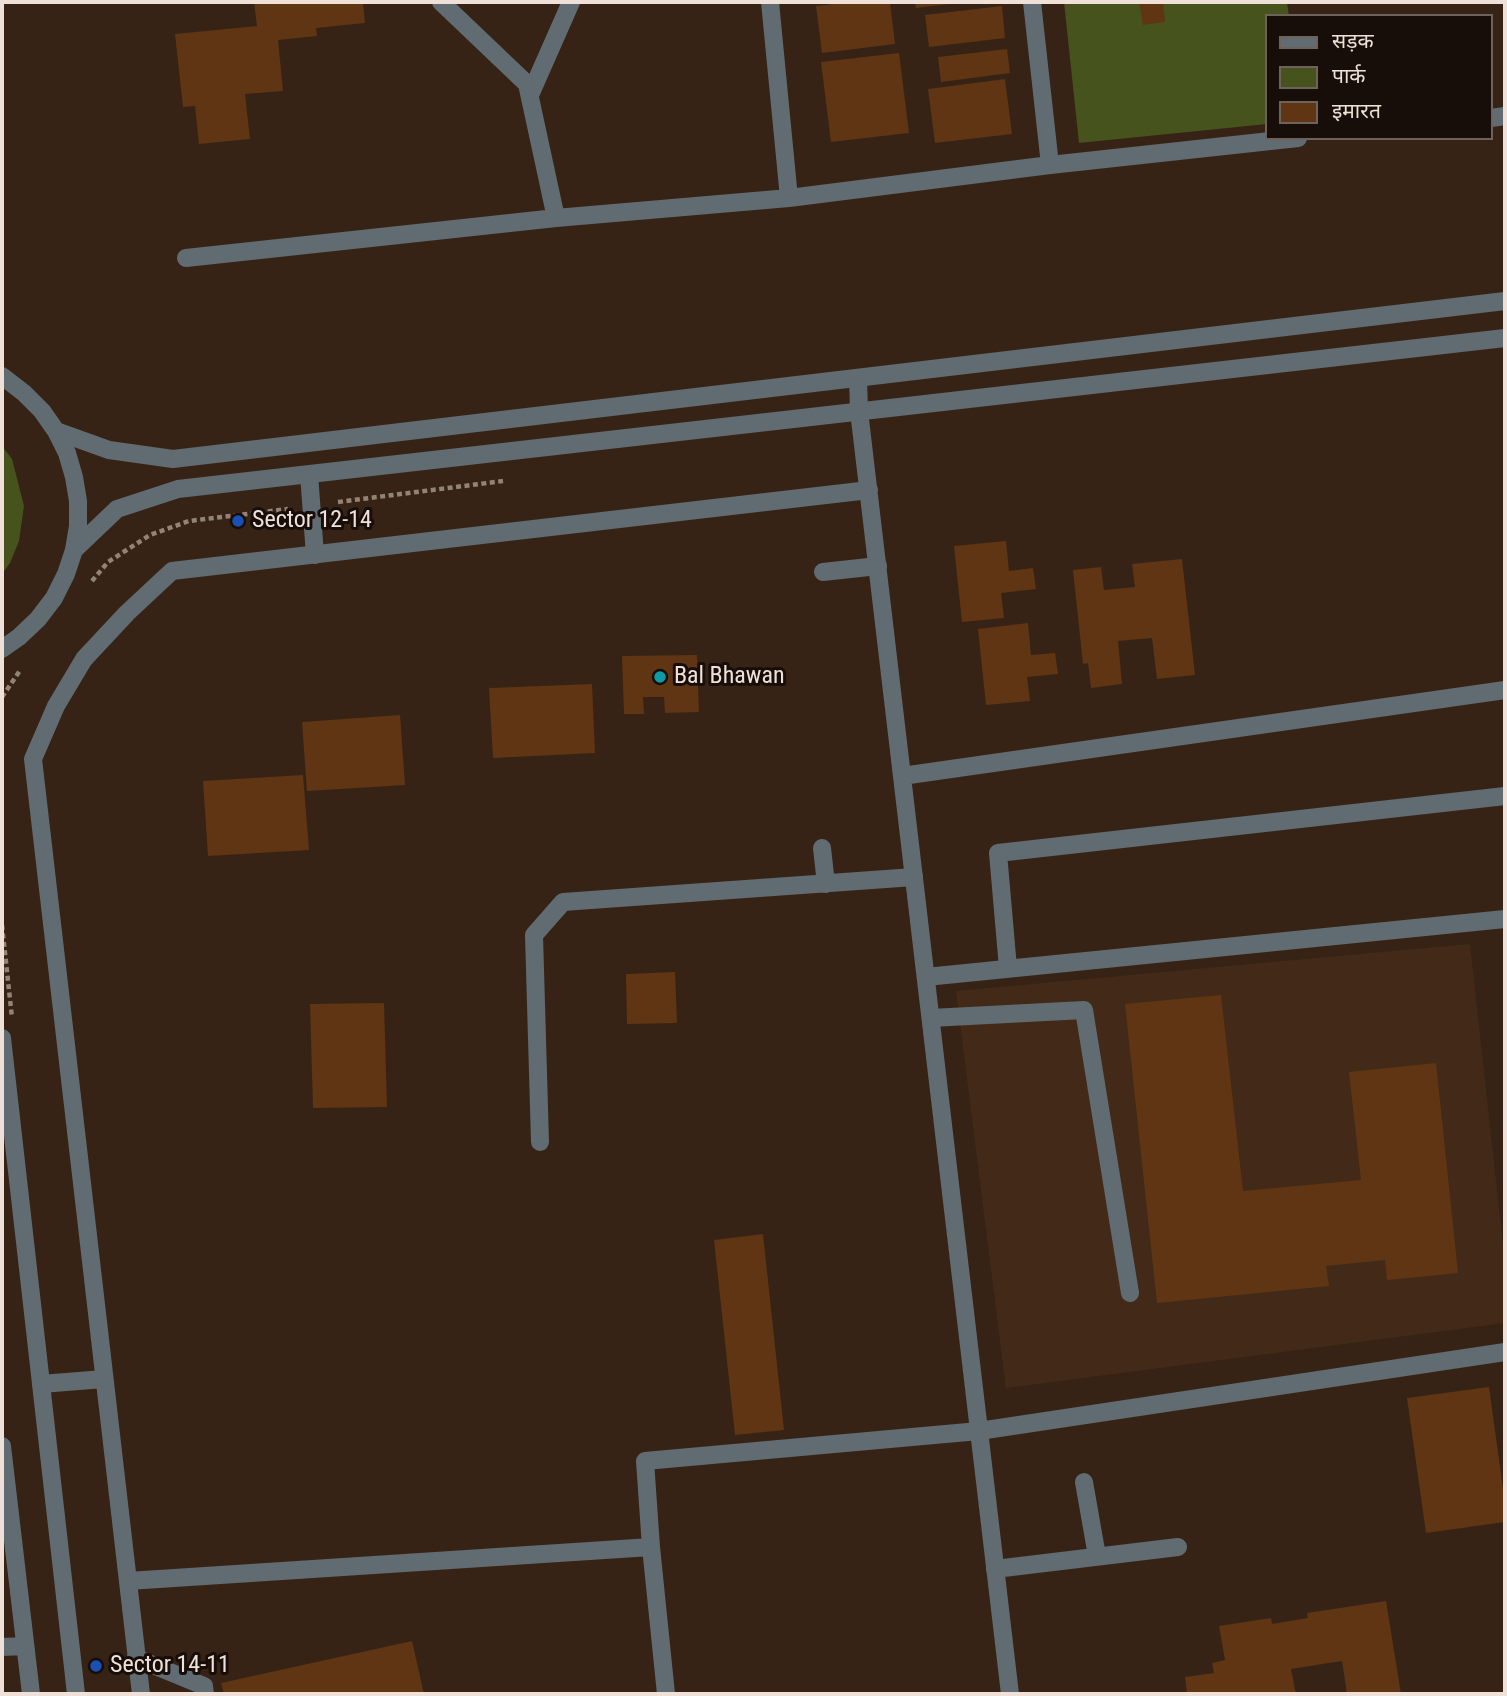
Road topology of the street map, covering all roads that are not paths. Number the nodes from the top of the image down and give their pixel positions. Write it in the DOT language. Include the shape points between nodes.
graph roads {
  1 [pos="441,2"];
  2 [pos="571,2"];
  3 [pos="770,2"];
  4 [pos="1032,2"];
  5 [pos="530,95"];
  6 [pos="1280,140"];
  7 [pos="1050,165"];
  8 [pos="789,198"];
  9 [pos="555,218"];
  10 [pos="186,258"];
  11 [pos="1505,301"];
  12 [pos="1505,338"];
  13 [pos="2,376"];
  14 [pos="858,378"];
  15 [pos="859,411"];
  16 [pos="56,431"];
  17 [pos="309,474"];
  18 [pos="869,490"];
  19 [pos="74,550"];
  20 [pos="315,555"];
  21 [pos="878,566"];
  22 [pos="823,572"];
  23 [pos="2,649"];
  24 [pos="1505,690"];
  25 [pos="902,776"];
  26 [pos="1505,796"];
  27 [pos="822,848"];
  28 [pos="914,877"];
  29 [pos="826,884"];
  30 [pos="1505,919"];
  31 [pos="1008,968"];
  32 [pos="926,976"];
  33 [pos="931,1018"];
  34 [pos="2,1038"];
  35 [pos="540,1142"];
  36 [pos="1130,1293"];
  37 [pos="1505,1352"];
  38 [pos="104,1379"];
  39 [pos="41,1384"];
  40 [pos="979,1431"];
  41 [pos="2,1446"];
  42 [pos="1084,1482"];
  43 [pos="651,1547"];
  44 [pos="1178,1547"];
  45 [pos="1097,1556"];
  46 [pos="995,1569"];
  47 [pos="128,1581"];
  48 [pos="25,1646"];
  49 [pos="2,1647"];
  50 [pos="136,1658"];
  51 [pos="31,1694"];
  52 [pos="76,1694"];
  53 [pos="141,1694"];
  54 [pos="205,1694"];
  55 [pos="666,1694"];
  56 [pos="1010,1694"];
  1 -- 5 [label="street" via="527,83"];
  2 -- 5 [label="street"];
  3 -- 8 [label="street"];
  4 -- 7 [label="street"];
  5 -- 9 [label="street"];
  6 -- 7 [label="street"];
  7 -- 8 [label="street"];
  8 -- 9 [label="street"];
  9 -- 10 [label="street"];
  11 -- 14 [label="street"];
  12 -- 15 [label="street"];
  13 -- 16 [label="street" via="33,402"];
  14 -- 15 [label="street"];
  14 -- 16 [label="street" via="173,459 109,450"];
  15 -- 17 [label="street"];
  15 -- 18 [label="street"];
  16 -- 19 [label="street" via="67,453 78,501"];
  17 -- 19 [label="street" via="178,489 117,509"];
  17 -- 20 [label="street"];
  18 -- 20 [label="street"];
  18 -- 21 [label="street"];
  19 -- 23 [label="street" via="54,598 38,619"];
  20 -- 38 [label="street" via="172,572 85,659 55,706 33,759"];
  21 -- 22 [label="street"];
  21 -- 25 [label="street"];
  24 -- 25 [label="street"];
  25 -- 28 [label="street"];
  26 -- 31 [label="street" via="998,853"];
  27 -- 29 [label="street"];
  28 -- 29 [label="street"];
  28 -- 32 [label="street"];
  29 -- 35 [label="street" via="563,902 534,936"];
  30 -- 31 [label="street"];
  31 -- 32 [label="street"];
  32 -- 33 [label="street"];
  33 -- 36 [label="street" via="1084,1010"];
  33 -- 40 [label="street"];
  34 -- 39 [label="street"];
  37 -- 40 [label="street"];
  38 -- 39 [label="street"];
  38 -- 47 [label="street"];
  39 -- 52 [label="street"];
  40 -- 43 [label="street" via="645,1461"];
  40 -- 46 [label="street"];
  41 -- 48 [label="street"];
  42 -- 45 [label="street"];
  43 -- 47 [label="street"];
  43 -- 55 [label="street"];
  44 -- 45 [label="street"];
  45 -- 46 [label="street"];
  46 -- 56 [label="street"];
  47 -- 50 [label="street"];
  48 -- 49 [label="street"];
  48 -- 51 [label="street"];
  50 -- 53 [label="street"];
  50 -- 54 [label="street" via="204,1686"];
}
